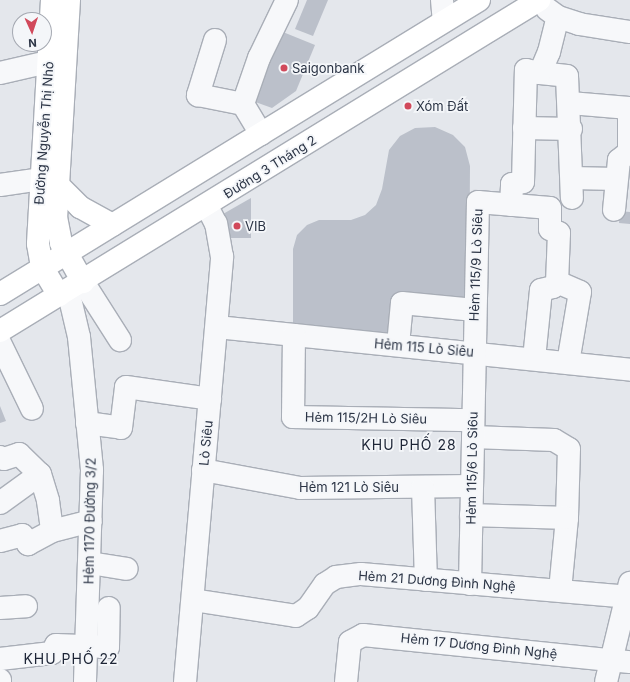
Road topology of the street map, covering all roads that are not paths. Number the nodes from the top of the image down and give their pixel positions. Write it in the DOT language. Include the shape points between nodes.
graph roads {
  1 [pos="52,0"];
  2 [pos="69,0"];
  3 [pos="287,0"];
  4 [pos="442,0"];
  5 [pos="480,0"];
  6 [pos="537,1"];
  7 [pos="558,18"];
  8 [pos="444,21"];
  9 [pos="630,32"];
  10 [pos="215,40"];
  11 [pos="48,62"];
  12 [pos="540,72"];
  13 [pos="0,73"];
  14 [pos="570,103"];
  15 [pos="243,104"];
  16 [pos="524,128"];
  17 [pos="571,129"];
  18 [pos="261,134"];
  19 [pos="616,179"];
  20 [pos="49,182"];
  21 [pos="0,185"];
  22 [pos="511,205"];
  23 [pos="207,206"];
  24 [pos="614,210"];
  25 [pos="112,225"];
  26 [pos="65,253"];
  27 [pos="42,266"];
  28 [pos="557,282"];
  29 [pos="70,289"];
  30 [pos="0,294"];
  31 [pos="475,310"];
  32 [pos="217,327"];
  33 [pos="0,331"];
  34 [pos="294,335"];
  35 [pos="120,340"];
  36 [pos="0,343"];
  37 [pos="398,345"];
  38 [pos="474,352"];
  39 [pos="534,359"];
  40 [pos="568,363"];
  41 [pos="630,370"];
  42 [pos="210,399"];
  43 [pos="32,409"];
  44 [pos="87,423"];
  45 [pos="473,428"];
  46 [pos="0,457"];
  47 [pos="204,470"];
  48 [pos="40,474"];
  49 [pos="472,486"];
  50 [pos="423,487"];
  51 [pos="0,503"];
  52 [pos="471,515"];
  53 [pos="567,518"];
  54 [pos="91,521"];
  55 [pos="52,531"];
  56 [pos="0,541"];
  57 [pos="90,563"];
  58 [pos="128,569"];
  59 [pos="426,580"];
  60 [pos="470,584"];
  61 [pos="629,589"];
  62 [pos="560,591"];
  63 [pos="14,598"];
  64 [pos="193,600"];
  65 [pos="0,608"];
  66 [pos="109,608"];
  67 [pos="87,644"];
  68 [pos="0,659"];
  69 [pos="620,661"];
  70 [pos="85,682"];
  71 [pos="185,682"];
  72 [pos="346,682"];
  73 [pos="606,682"];
  1 -- 11 [label="main road, Đường Nguyễn Thị Nhỏ"];
  2 -- 20 [label="main road, Đường Nguyễn Thị Nhỏ"];
  3 -- 15 [label="street" via="259,58"];
  4 -- 8 [label="street"];
  5 -- 8 [label="main road"];
  6 -- 7 [label="street"];
  6 -- 23 [label="main road, Đường 3 Tháng 2"];
  7 -- 9 [label="street"];
  7 -- 12 [label="street" via="549,52"];
  8 -- 18 [label="main road"];
  10 -- 15 [label="street" via="198,95"];
  11 -- 13 [label="street"];
  11 -- 20 [label="main road, Đường Nguyễn Thị Nhỏ"];
  12 -- 14 [label="street" via="567,76"];
  12 -- 16 [label="street" via="526,70"];
  14 -- 17 [label="street"];
  14 -- 19 [label="street" via="629,108 629,152 619,160"];
  15 -- 18 [label="street"];
  16 -- 17 [label="street"];
  16 -- 22 [label="street" via="523,182 512,184"];
  17 -- 19 [label="street" via="572,188"];
  18 -- 25 [label="main road"];
  19 -- 24 [label="street"];
  20 -- 21 [label="street"];
  20 -- 25 [label="main road" via="80,207"];
  20 -- 26 [label="main road, Đường Nguyễn Thị Nhỏ"];
  20 -- 27 [label="main road, Đường Nguyễn Thị Nhỏ" via="38,244"];
  22 -- 28 [label="street, Hẻm 115/9 Lò Siêu" via="550,208 550,229 559,233"];
  22 -- 31 [label="street, Hẻm 115/9 Lò Siêu" via="478,202"];
  23 -- 29 [label="main road, Đường 3 Tháng 2"];
  23 -- 32 [label="street, Lò Siêu" via="216,224 222,257"];
  25 -- 26 [label="main road"];
  26 -- 27 [label="main road"];
  26 -- 29 [label="main road, Đường Nguyễn Thị Nhỏ"];
  27 -- 29 [label="main road"];
  27 -- 30 [label="main road"];
  28 -- 39 [label="street" via="553,287 541,290"];
  28 -- 40 [label="street" via="580,292"];
  29 -- 33 [label="main road, Đường 3 Tháng 2"];
  29 -- 35 [label="street"];
  29 -- 44 [label="street, Hẻm 1170 Đường 3/2" via="80,343"];
  31 -- 37 [label="street" via="402,303"];
  31 -- 38 [label="street, Hẻm 115/9 Lò Siêu"];
  32 -- 34 [label="street, Hẻm 115 Lò Siêu"];
  32 -- 42 [label="street, Lò Siêu"];
  34 -- 37 [label="street, Hẻm 115 Lò Siêu"];
  34 -- 45 [label="street, Hẻm 115/2H Lò Siêu" via="293,417"];
  36 -- 43 [label="street"];
  37 -- 38 [label="street, Hẻm 115 Lò Siêu"];
  38 -- 39 [label="street, Hẻm 115 Lò Siêu"];
  38 -- 45 [label="street, Hẻm 115/6 Lò Si6u"];
  39 -- 40 [label="street, Hẻm 115 Lò Siêu"];
  40 -- 41 [label="street, Hẻm 115 Lò Siêu"];
  42 -- 44 [label="street" via="126,386 121,428"];
  42 -- 47 [label="street, Lò Siêu"];
  44 -- 54 [label="street, Hẻm 1170 Đường 3/2" via="92,470"];
  45 -- 49 [label="street, Hẻm 115/6 Lò Si6u"];
  45 -- 53 [label="street" via="554,440 569,449"];
  46 -- 48 [label="street" via="4,459 19,454"];
  47 -- 50 [label="street, Hẻm 121 Lò Siêu" via="300,488"];
  47 -- 64 [label="street, Lò Siêu"];
  48 -- 51 [label="street"];
  48 -- 55 [label="street" via="48,501"];
  49 -- 50 [label="street, Hẻm 121 Lò Siêu"];
  49 -- 52 [label="street, Hẻm 115/6 Lò Si6u"];
  50 -- 59 [label="street"];
  52 -- 53 [label="street"];
  52 -- 60 [label="street, Hẻm 115/6 Lò Si6u"];
  53 -- 62 [label="street"];
  54 -- 55 [label="street"];
  54 -- 57 [label="street, Hẻm 1170 Đường 3/2"];
  55 -- 56 [label="street" via="28,544 22,534"];
  57 -- 58 [label="street"];
  57 -- 67 [label="street, Hẻm 1170 Đường 3/2"];
  59 -- 60 [label="street, Hẻm 21 Dương Đình Nghệ"];
  59 -- 64 [label="street, Hẻm 21 Dương Đình Nghệ" via="361,574 336,577 326,584 308,608 296,616"];
  60 -- 62 [label="street, Hẻm 21 Dương Đình Nghệ"];
  61 -- 62 [label="street, Hẻm 21 Dương Đình Nghệ"];
  61 -- 69 [label="street"];
  63 -- 65 [label="street"];
  64 -- 71 [label="street, Lò Siêu"];
  66 -- 67 [label="street" via="108,647"];
  67 -- 68 [label="street" via="56,645 52,654"];
  67 -- 70 [label="street, Hẻm 1170 Đường 3/2"];
  69 -- 72 [label="street, Hẻm 17 Dương Đình Nghệ" via="363,635 350,642"];
  69 -- 73 [label="street"];
}
